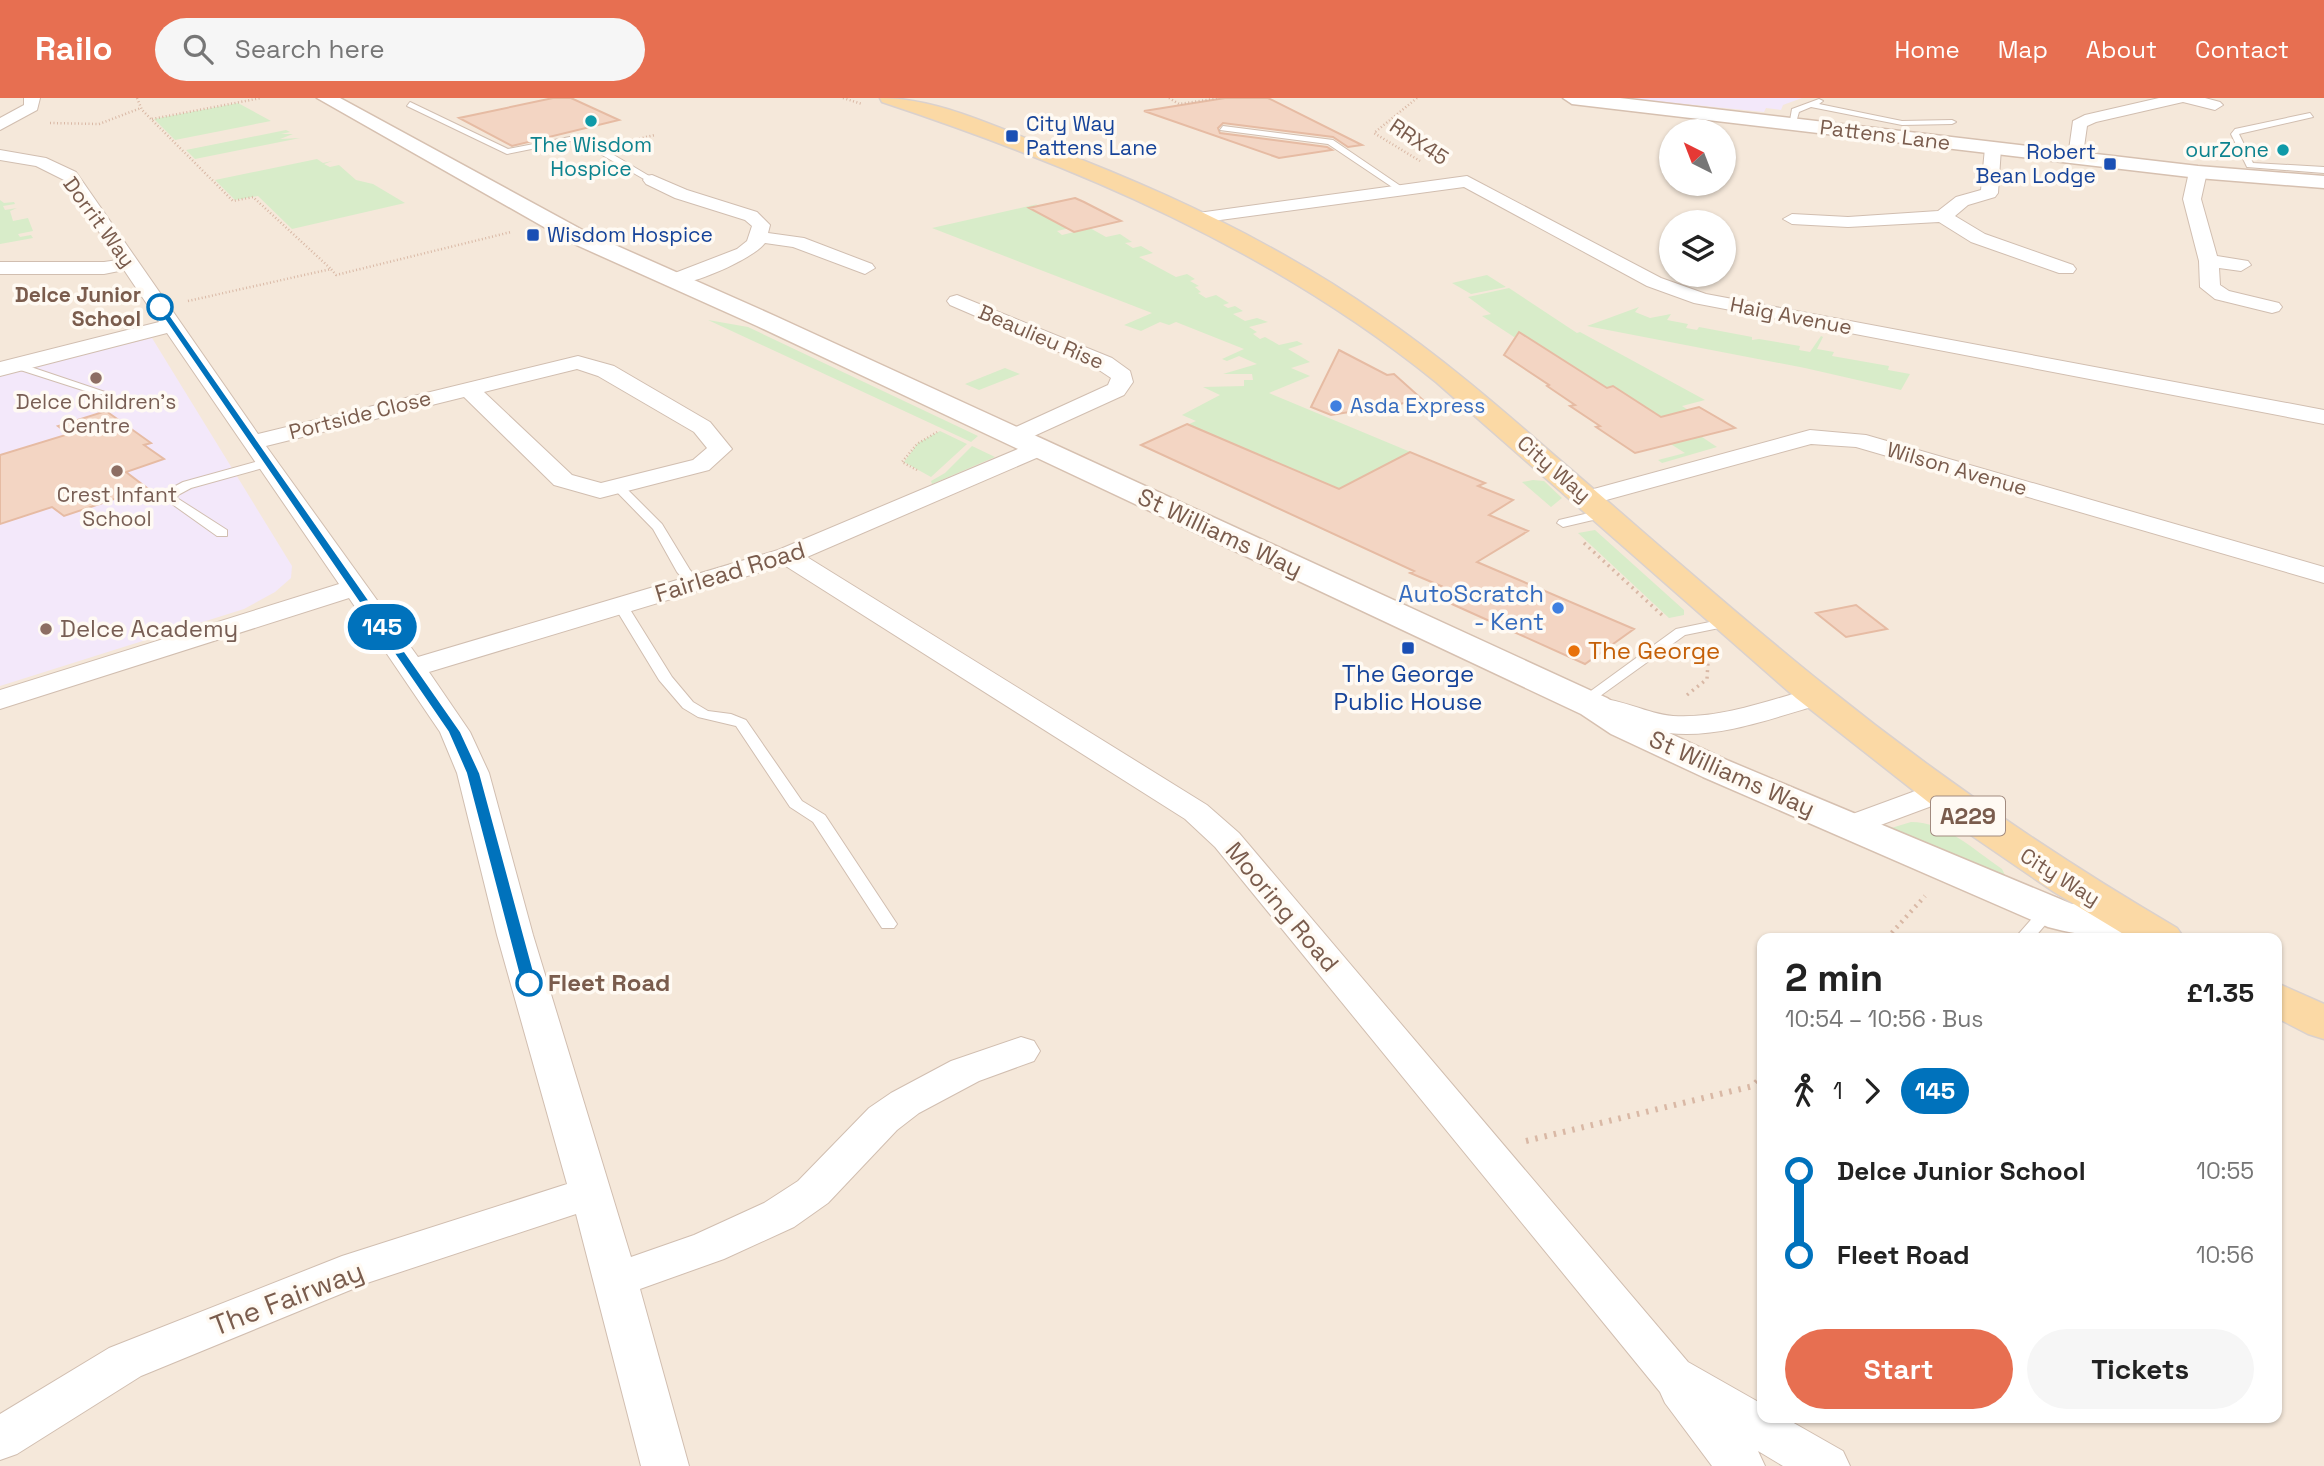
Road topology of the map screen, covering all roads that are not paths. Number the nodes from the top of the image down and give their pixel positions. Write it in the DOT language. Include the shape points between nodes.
graph roads {
  1 [pos="32,98"];
  2 [pos="326,98"];
  3 [pos="1572,98"];
  4 [pos="1826,98"];
  5 [pos="2179,98"];
  6 [pos="2187,98"];
  7 [pos="895,99"];
  8 [pos="410,104"];
  9 [pos="1808,104"];
  10 [pos="2215,105"];
  11 [pos="2310,115"];
  12 [pos="1952,122"];
  13 [pos="2,124"];
  14 [pos="1792,124"];
  15 [pos="1223,128"];
  16 [pos="1993,148"];
  17 [pos="0,155"];
  18 [pos="2076,157"];
  19 [pos="2324,170"];
  20 [pos="2198,172"];
  21 [pos="2275,173"];
  22 [pos="652,180"];
  23 [pos="2324,182"];
  24 [pos="712,186"];
  25 [pos="1401,189"];
  26 [pos="681,194"];
  27 [pos="1943,216"];
  28 [pos="1198,218"];
  29 [pos="1792,219"];
  30 [pos="758,237"];
  31 [pos="2209,261"];
  32 [pos="130,263"];
  33 [pos="2241,265"];
  34 [pos="0,268"];
  35 [pos="865,268"];
  36 [pos="2066,269"];
  37 [pos="674,280"];
  38 [pos="957,301"];
  39 [pos="2272,307"];
  40 [pos="166,316"];
  41 [pos="7,367"];
  42 [pos="469,389"];
  43 [pos="102,393"];
  44 [pos="2324,417"];
  45 [pos="252,442"];
  46 [pos="1028,442"];
  47 [pos="266,463"];
  48 [pos="618,487"];
  49 [pos="1597,506"];
  50 [pos="1563,523"];
  51 [pos="222,533"];
  52 [pos="787,556"];
  53 [pos="2324,575"];
  54 [pos="695,584"];
  55 [pos="354,588"];
  56 [pos="621,606"];
  57 [pos="1729,622"];
  58 [pos="410,668"];
  59 [pos="1815,697"];
  60 [pos="0,700"];
  61 [pos="1589,703"];
  62 [pos="1699,742"];
  63 [pos="1937,793"];
  64 [pos="1851,826"];
  65 [pos="888,924"];
  66 [pos="2036,925"];
  67 [pos="2146,929"];
  68 [pos="2282,1002"];
  69 [pos="2324,1023"];
  70 [pos="1021,1051"];
  71 [pos="591,1193"];
  72 [pos="616,1280"];
  73 [pos="1672,1376"];
  74 [pos="0,1439"];
  75 [pos="665,1466"];
  76 [pos="1741,1466"];
  77 [pos="1826,1466"];
  1 -- 13 [label="street" via="32,107"];
  2 -- 37 [label="street, St Williams Way" via="550,223"];
  3 -- 14 [label="street, Pattens Lane"];
  4 -- 9 [label="lane"];
  5 -- 18 [label="street" via="2079,124"];
  6 -- 10 [label="street"];
  7 -- 28 [label="main road, City Way / A229" via="1056,155"];
  8 -- 22 [label="lane" via="507,152 577,137"];
  9 -- 12 [label="lane" via="1902,123"];
  9 -- 14 [label="lane" via="1795,111"];
  11 -- 21 [label="lane" via="2235,134 2250,165"];
  14 -- 16 [label="street, Pattens Lane"];
  15 -- 25 [label="lane" via="1330,142"];
  16 -- 18 [label="street, Pattens Lane"];
  16 -- 27 [label="street" via="1989,194 1962,201"];
  17 -- 32 [label="street, Dorrit Way" via="34,161 68,175"];
  18 -- 20 [label="street, Pattens Lane"];
  19 -- 21 [label="lane"];
  20 -- 21 [label="street, Pattens Lane"];
  20 -- 31 [label="street" via="2192,199"];
  21 -- 23 [label="street, Pattens Lane"];
  22 -- 26 [label="street"];
  24 -- 26 [label="street"];
  25 -- 28 [label="street, Haig Avenue"];
  25 -- 44 [label="street, Haig Avenue" via="1454,181 1473,183 1654,282 1693,297"];
  26 -- 30 [label="street" via="751,216 761,225"];
  27 -- 29 [label="street" via="1848,222"];
  27 -- 36 [label="street" via="1978,238"];
  28 -- 49 [label="main road, City Way / A229" via="1301,275 1369,320 1437,370"];
  30 -- 35 [label="street" via="797,242"];
  30 -- 37 [label="street" via="754,246 737,257"];
  31 -- 33 [label="street"];
  31 -- 39 [label="street" via="2210,287 2222,295"];
  32 -- 34 [label="street" via="94,268"];
  32 -- 40 [label="street, Dorrit Way"];
  37 -- 46 [label="street, St Williams Way"];
  38 -- 46 [label="street, Beaulieu Rise" via="1104,363 1122,376 1121,385 1112,392"];
  40 -- 41 [label="street"];
  40 -- 45 [label="street"];
  41 -- 43 [label="lane"];
  42 -- 45 [label="street, Portside Close"];
  42 -- 48 [label="street, Portside Close" via="563,480 600,491"];
  42 -- 48 [label="street, Portside Close" via="578,362 606,371 702,428 720,449 701,465"];
  45 -- 47 [label="street"];
  46 -- 52 [label="street, Fairlead Road"];
  46 -- 61 [label="street, St Williams Way"];
  47 -- 51 [label="lane" via="194,482 172,493 171,499"];
  47 -- 55 [label="street"];
  48 -- 54 [label="lane" via="658,527"];
  49 -- 50 [label="lane"];
  49 -- 53 [label="street, Wilson Avenue" via="1810,437 1832,437 1858,440"];
  49 -- 57 [label="main road, City Way / A229"];
  52 -- 54 [label="street, Fairlead Road"];
  52 -- 73 [label="street, Mooring Road" via="1196,812 1227,840"];
  54 -- 56 [label="street, Fairlead Road"];
  55 -- 58 [label="street"];
  55 -- 60 [label="street"];
  56 -- 58 [label="street, Fairlead Road"];
  56 -- 65 [label="lane" via="682,700 698,713 741,723 796,804 819,819"];
  57 -- 59 [label="main road, City Way / A229"];
  57 -- 61 [label="lane" via="1681,632"];
  58 -- 71 [label="street" via="470,763"];
  59 -- 62 [label="street"];
  59 -- 63 [label="main road, City Way / A229"];
  61 -- 62 [label="street, St Williams Way" via="1624,726"];
  62 -- 64 [label="street, St Williams Way"];
  63 -- 64 [label="street"];
  63 -- 67 [label="main road, City Way / A229" via="2057,877"];
  64 -- 66 [label="street, St Williams Way" via="1949,869"];
  66 -- 67 [label="street, St Williams Way" via="2086,921"];
  68 -- 69 [label="main road"];
  70 -- 72 [label="street" via="965,1071 905,1103 883,1119 813,1192 779,1215 709,1247"];
  71 -- 72 [label="street"];
  71 -- 74 [label="street, The Fairway" via="357,1269 125,1362"];
  72 -- 75 [label="street"];
  73 -- 76 [label="street, Mooring Road"];
  73 -- 77 [label="street, Mooring Road"];
}
